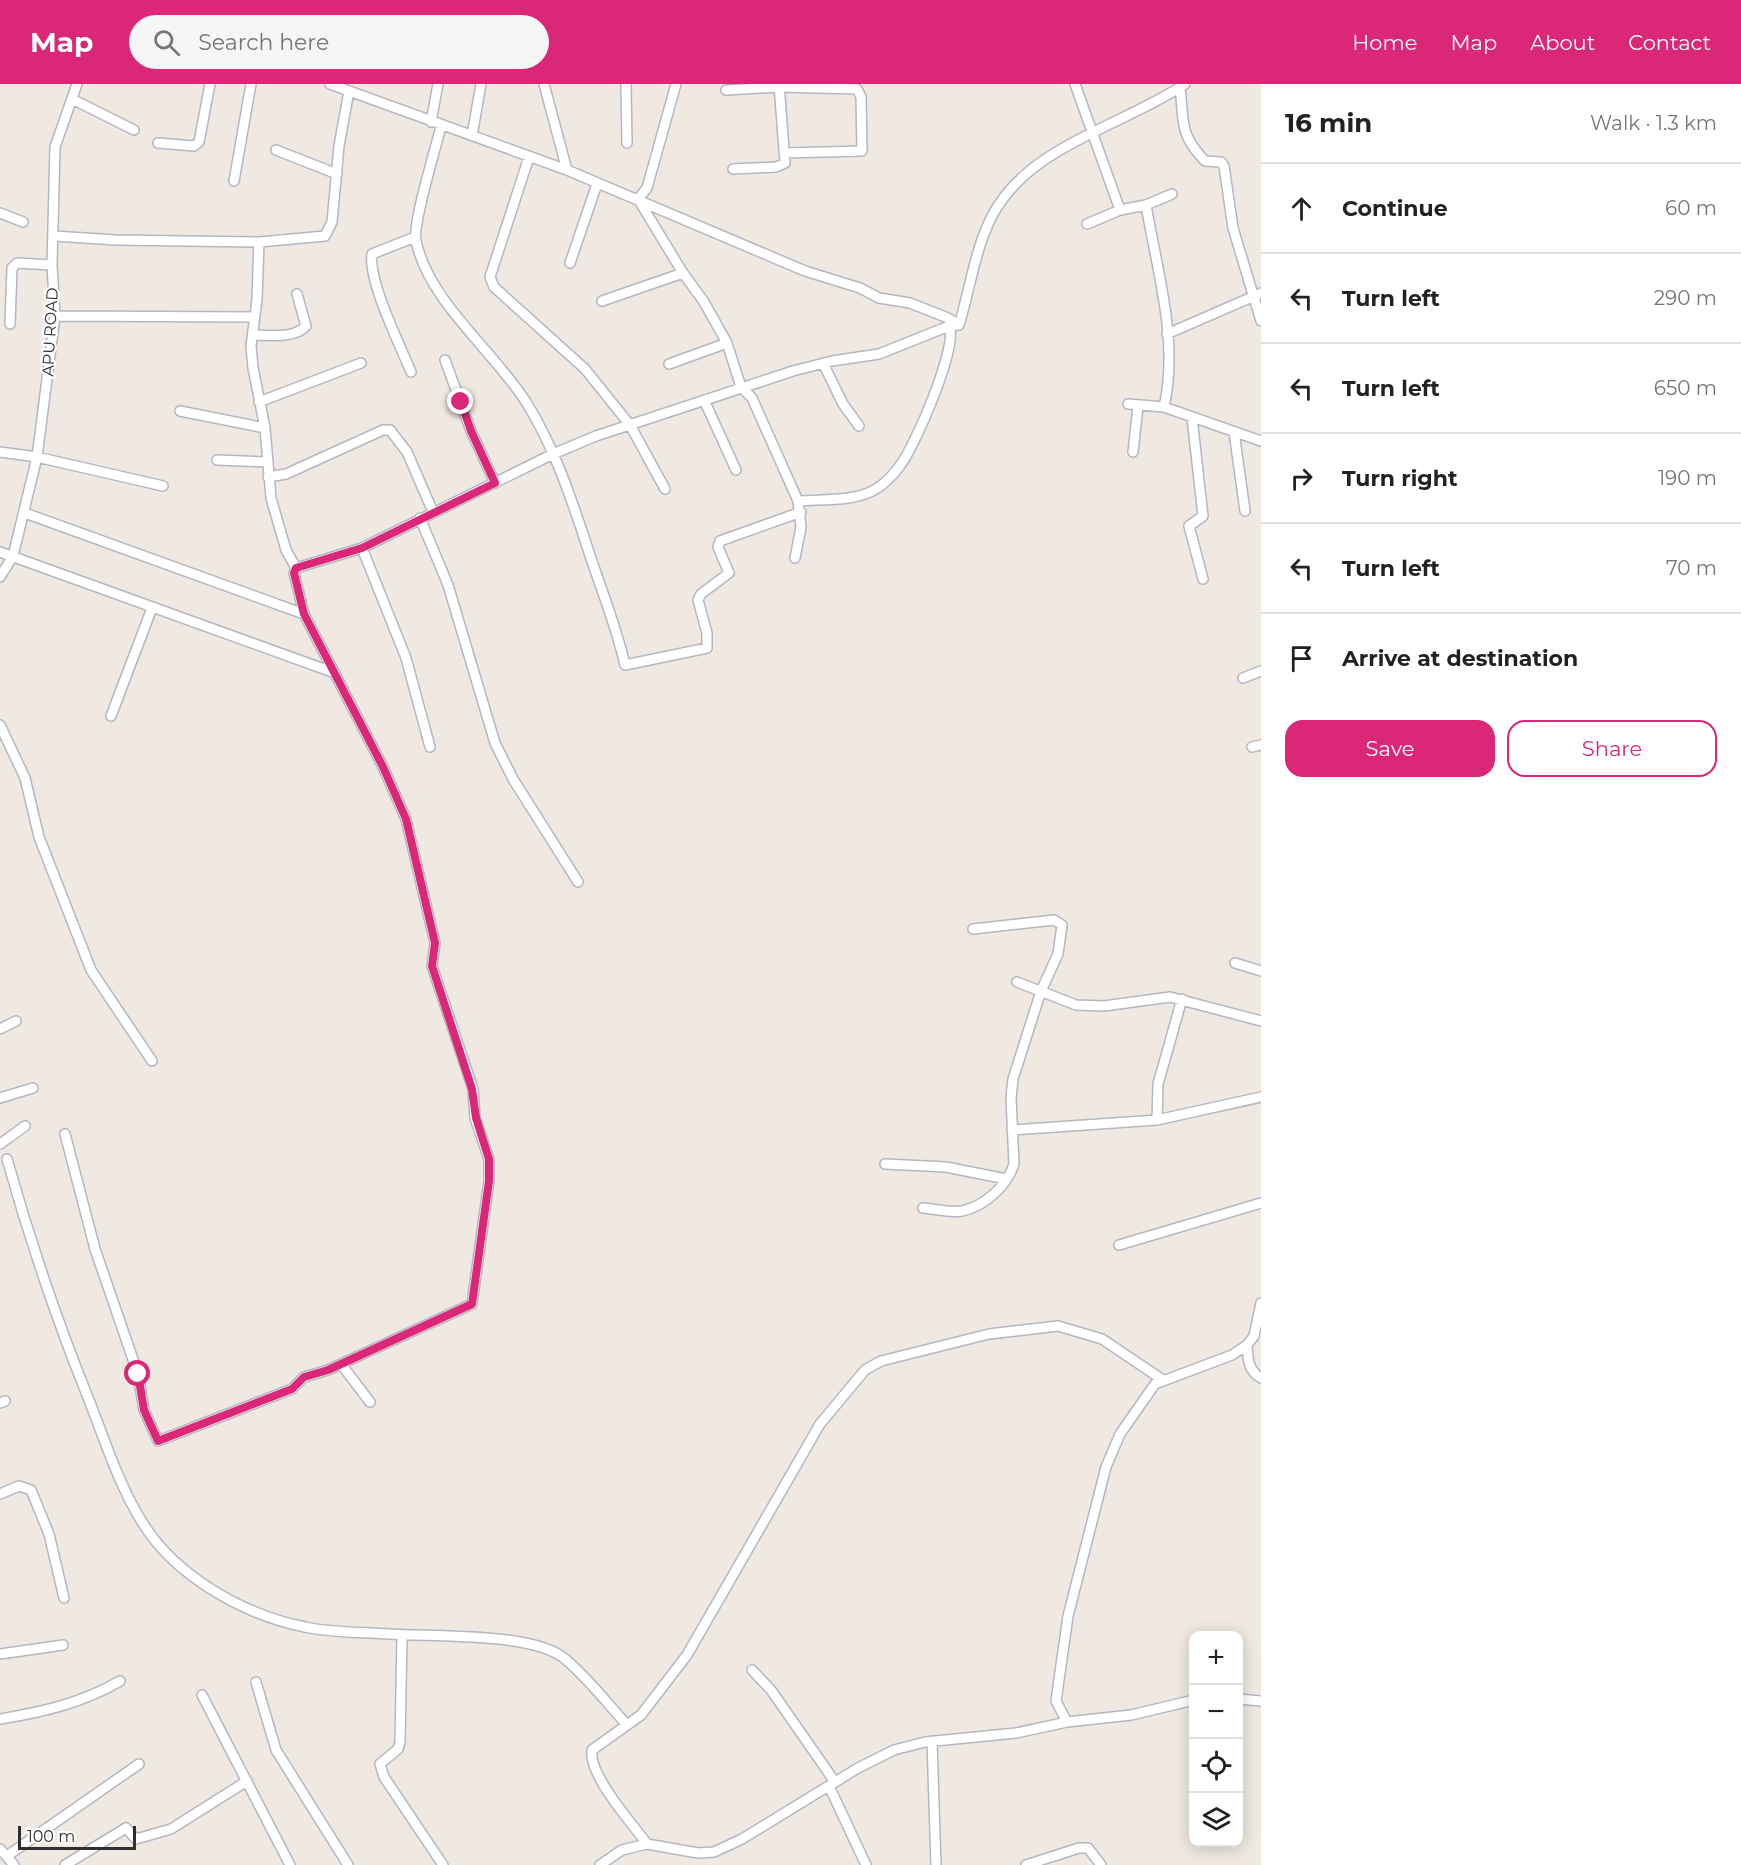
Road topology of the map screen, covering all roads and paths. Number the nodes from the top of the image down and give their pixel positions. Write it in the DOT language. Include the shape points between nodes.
graph roads {
  1 [pos="77,84"];
  2 [pos="210,84"];
  3 [pos="251,84"];
  4 [pos="330,84"];
  5 [pos="438,84"];
  6 [pos="481,84"];
  7 [pos="544,84"];
  8 [pos="626,84"];
  9 [pos="676,84"];
  10 [pos="1075,84"];
  11 [pos="779,85"];
  12 [pos="1183,86"];
  13 [pos="726,90"];
  14 [pos="349,91"];
  15 [pos="72,99"];
  16 [pos="431,122"];
  17 [pos="441,126"];
  18 [pos="134,130"];
  19 [pos="1092,135"];
  20 [pos="471,136"];
  21 [pos="158,143"];
  22 [pos="627,143"];
  23 [pos="276,150"];
  24 [pos="784,153"];
  25 [pos="529,157"];
  26 [pos="733,169"];
  27 [pos="567,170"];
  28 [pos="338,174"];
  29 [pos="234,181"];
  30 [pos="597,184"];
  31 [pos="1172,194"];
  32 [pos="638,199"];
  33 [pos="1146,205"];
  34 [pos="1120,210"];
  35 [pos="0,213"];
  36 [pos="23,222"];
  37 [pos="1087,224"];
  38 [pos="54,236"];
  39 [pos="415,237"];
  40 [pos="259,242"];
  41 [pos="570,263"];
  42 [pos="52,265"];
  43 [pos="683,273"];
  44 [pos="297,294"];
  45 [pos="1258,294"];
  46 [pos="602,301"];
  47 [pos="55,316"];
  48 [pos="254,317"];
  49 [pos="1261,321"];
  50 [pos="10,324"];
  51 [pos="954,326"];
  52 [pos="1167,334"];
  53 [pos="253,335"];
  54 [pos="727,343"];
  55 [pos="445,360"];
  56 [pos="361,363"];
  57 [pos="823,363"];
  58 [pos="669,364"];
  59 [pos="411,372"];
  60 [pos="741,387"];
  61 [pos="704,400"];
  62 [pos="259,402"];
  63 [pos="1164,408"];
  64 [pos="180,411"];
  65 [pos="1192,418"];
  66 [pos="630,425"];
  67 [pos="859,426"];
  68 [pos="265,428"];
  69 [pos="1233,432"];
  70 [pos="1261,441"];
  71 [pos="0,452"];
  72 [pos="1132,452"];
  73 [pos="553,454"];
  74 [pos="37,457"];
  75 [pos="217,460"];
  76 [pos="267,462"];
  77 [pos="736,470"];
  78 [pos="268,477"];
  79 [pos="495,483"];
  80 [pos="163,486"];
  81 [pos="665,489"];
  82 [pos="798,501"];
  83 [pos="1245,511"];
  84 [pos="433,512"];
  85 [pos="801,512"];
  86 [pos="25,513"];
  87 [pos="420,518"];
  88 [pos="362,548"];
  89 [pos="0,552"];
  90 [pos="12,556"];
  91 [pos="795,558"];
  92 [pos="296,568"];
  93 [pos="0,577"];
  94 [pos="1203,579"];
  95 [pos="152,608"];
  96 [pos="304,614"];
  97 [pos="1261,671"];
  98 [pos="335,673"];
  99 [pos="1243,678"];
  100 [pos="111,716"];
  101 [pos="0,725"];
  102 [pos="430,747"];
  103 [pos="578,882"];
  104 [pos="973,929"];
  105 [pos="1235,963"];
  106 [pos="1261,971"];
  107 [pos="1017,982"];
  108 [pos="1041,991"];
  109 [pos="1182,999"];
  110 [pos="16,1021"];
  111 [pos="1261,1021"];
  112 [pos="0,1029"];
  113 [pos="152,1061"];
  114 [pos="33,1088"];
  115 [pos="1261,1097"];
  116 [pos="0,1098"];
  117 [pos="1157,1120"];
  118 [pos="24,1126"];
  119 [pos="1012,1130"];
  120 [pos="65,1134"];
  121 [pos="0,1144"];
  122 [pos="8,1159"];
  123 [pos="885,1164"];
  124 [pos="1006,1179"];
  125 [pos="1261,1203"];
  126 [pos="923,1208"];
  127 [pos="1119,1245"];
  128 [pos="1261,1303"];
  129 [pos="1247,1345"];
  130 [pos="341,1364"];
  131 [pos="1261,1378"];
  132 [pos="1163,1380"];
  133 [pos="370,1402"];
  134 [pos="0,1494"];
  135 [pos="64,1598"];
  136 [pos="402,1635"];
  137 [pos="63,1645"];
  138 [pos="0,1654"];
  139 [pos="752,1670"];
  140 [pos="120,1681"];
  141 [pos="256,1682"];
  142 [pos="202,1695"];
  143 [pos="1243,1700"];
  144 [pos="1189,1701"];
  145 [pos="1261,1701"];
  146 [pos="0,1719"];
  147 [pos="1067,1722"];
  148 [pos="627,1725"];
  149 [pos="932,1742"];
  150 [pos="139,1764"];
  151 [pos="246,1781"];
  152 [pos="832,1784"];
  153 [pos="647,1844"];
  154 [pos="0,1848"];
  155 [pos="7,1856"];
  156 [pos="14,1865"];
  157 [pos="65,1865"];
  158 [pos="290,1865"];
  159 [pos="348,1865"];
  160 [pos="443,1865"];
  161 [pos="600,1865"];
  162 [pos="866,1865"];
  163 [pos="936,1865"];
  164 [pos="1026,1865"];
  165 [pos="1101,1865"];
  1 -- 15 [label="street, APU ROAD"];
  2 -- 21 [label="street" via="199,142 194,146"];
  3 -- 29 [label="street"];
  4 -- 14 [label="street"];
  5 -- 16 [label="street"];
  6 -- 20 [label="street"];
  7 -- 27 [label="street"];
  8 -- 22 [label="street"];
  9 -- 32 [label="street" via="647,188"];
  10 -- 19 [label="street"];
  11 -- 13 [label="street"];
  11 -- 24 [label="street"];
  11 -- 24 [label="street" via="852,87 861,98 862,151"];
  12 -- 19 [label="street"];
  12 -- 45 [label="street" via="1185,135 1205,161 1221,162 1224,166 1233,228"];
  14 -- 16 [label="street"];
  14 -- 28 [label="street"];
  15 -- 18 [label="street"];
  15 -- 38 [label="street, APU ROAD" via="55,147"];
  16 -- 17 [label="street"];
  17 -- 20 [label="street"];
  17 -- 39 [label="street"];
  19 -- 34 [label="street"];
  19 -- 51 [label="street" via="1057,149 1005,195 991,217"];
  20 -- 25 [label="street"];
  23 -- 28 [label="street"];
  24 -- 26 [label="street" via="782,166"];
  25 -- 27 [label="street"];
  25 -- 66 [label="street" via="490,277 494,286 585,369"];
  27 -- 30 [label="street"];
  28 -- 40 [label="street" via="332,222 325,236"];
  30 -- 32 [label="street"];
  30 -- 41 [label="street"];
  31 -- 33 [label="street"];
  32 -- 43 [label="street"];
  32 -- 51 [label="street" via="805,271 879,298 910,303"];
  33 -- 34 [label="street"];
  33 -- 52 [label="street"];
  34 -- 37 [label="street"];
  35 -- 36 [label="street"];
  38 -- 40 [label="street"];
  38 -- 42 [label="street, APU ROAD"];
  39 -- 59 [label="street" via="381,249 372,254 371,260 376,284"];
  39 -- 73 [label="street" via="427,269 445,299 525,401"];
  40 -- 48 [label="street"];
  42 -- 47 [label="street, APU ROAD"];
  42 -- 50 [label="street" via="17,263 12,268"];
  43 -- 46 [label="street"];
  43 -- 54 [label="street"];
  44 -- 53 [label="street" via="306,321 302,331"];
  45 -- 49 [label="street"];
  45 -- 52 [label="street"];
  47 -- 48 [label="street"];
  47 -- 74 [label="street, APU ROAD"];
  48 -- 53 [label="street"];
  51 -- 57 [label="street" via="879,354"];
  51 -- 82 [label="street" via="950,350 923,423 900,466 865,494"];
  52 -- 63 [label="street" via="1169,371"];
  53 -- 62 [label="street"];
  54 -- 58 [label="street"];
  54 -- 60 [label="street"];
  55 -- 79 [label="street"];
  56 -- 62 [label="street"];
  57 -- 60 [label="street"];
  57 -- 67 [label="street"];
  60 -- 61 [label="street"];
  60 -- 82 [label="street" via="752,398"];
  61 -- 66 [label="street"];
  61 -- 77 [label="street"];
  62 -- 68 [label="street"];
  63 -- 65 [label="street"];
  63 -- 72 [label="street" via="1133,405"];
  64 -- 68 [label="street"];
  65 -- 69 [label="street"];
  65 -- 94 [label="street" via="1203,516 1190,526"];
  66 -- 73 [label="street"];
  66 -- 81 [label="street"];
  68 -- 76 [label="street"];
  69 -- 70 [label="street"];
  69 -- 83 [label="street"];
  71 -- 74 [label="street"];
  73 -- 79 [label="street"];
  73 -- 85 [label="street" via="576,506 618,632 625,665 707,648 698,600 729,573 718,547 720,541"];
  74 -- 80 [label="street"];
  74 -- 86 [label="street, APU ROAD"];
  75 -- 76 [label="street"];
  76 -- 78 [label="street"];
  78 -- 84 [label="street" via="286,474 390,430 407,452"];
  78 -- 92 [label="street" via="278,529"];
  79 -- 84 [label="street"];
  82 -- 85 [label="street"];
  84 -- 87 [label="street"];
  85 -- 91 [label="street"];
  86 -- 90 [label="street, APU ROAD"];
  86 -- 96 [label="street"];
  87 -- 88 [label="street"];
  87 -- 103 [label="street" via="447,585 495,743 513,779"];
  88 -- 92 [label="street"];
  88 -- 102 [label="street" via="406,658"];
  89 -- 90 [label="street"];
  90 -- 93 [label="street, APU ROAD"];
  90 -- 95 [label="street"];
  92 -- 96 [label="street"];
  95 -- 98 [label="street"];
  95 -- 100 [label="street"];
  96 -- 98 [label="street"];
  97 -- 99 [label="street"];
  98 -- 130 [label="street" via="406,819 435,943 432,966 472,1089 489,1159 472,1304"];
  101 -- 113 [label="street" via="25,778 39,837 91,970"];
  104 -- 108 [label="street" via="1059,921 1062,935 1058,954"];
  105 -- 106 [label="street"];
  107 -- 108 [label="street"];
  108 -- 109 [label="street" via="1090,1006 1154,998"];
  108 -- 119 [label="street" via="1013,1079"];
  109 -- 111 [label="street"];
  109 -- 117 [label="street" via="1158,1084"];
  110 -- 112 [label="street"];
  114 -- 116 [label="street"];
  115 -- 117 [label="street"];
  117 -- 119 [label="street"];
  118 -- 121 [label="street"];
  119 -- 124 [label="street" via="1014,1164"];
  120 -- 130 [label="street" via="94,1249 138,1374 144,1410 158,1441 292,1389 304,1377"];
  122 -- 136 [label="street" via="54,1314 121,1479 141,1521 160,1548 225,1596 264,1616 306,1628"];
  123 -- 124 [label="street" via="946,1167"];
  124 -- 126 [label="street" via="986,1200 962,1211"];
  125 -- 127 [label="street"];
  128 -- 129 [label="street" via="1254,1336"];
  129 -- 131 [label="street" via="1252,1373"];
  129 -- 132 [label="street" via="1232,1355"];
  130 -- 133 [label="street"];
  132 -- 147 [label="street" via="1140,1402 1106,1467 1068,1616 1059,1670 1056,1701"];
  132 -- 148 [label="street" via="1102,1339 1058,1326 989,1334 881,1361 865,1370 820,1424 687,1655 653,1701"];
  134 -- 135 [label="street" via="19,1485 31,1490 49,1534"];
  136 -- 148 [label="street" via="535,1644 550,1650 565,1658"];
  136 -- 160 [label="street" via="400,1742 398,1749 380,1764 384,1777"];
  137 -- 138 [label="street"];
  139 -- 152 [label="street" via="771,1690"];
  140 -- 146 [label="street" via="61,1707"];
  141 -- 159 [label="street" via="276,1750"];
  142 -- 151 [label="street"];
  143 -- 145 [label="street"];
  144 -- 147 [label="street" via="1131,1715"];
  147 -- 149 [label="street" via="1016,1733"];
  148 -- 153 [label="street" via="592,1750 590,1760"];
  149 -- 152 [label="street" via="894,1750"];
  149 -- 163 [label="street"];
  150 -- 155 [label="street"];
  151 -- 157 [label="street" via="171,1829 136,1839 126,1828"];
  151 -- 158 [label="street"];
  152 -- 153 [label="street" via="714,1852"];
  152 -- 162 [label="street"];
  153 -- 161 [label="street" via="622,1850"];
  154 -- 155 [label="street"];
  155 -- 156 [label="street"];
  164 -- 165 [label="street" via="1088,1848"];
}
